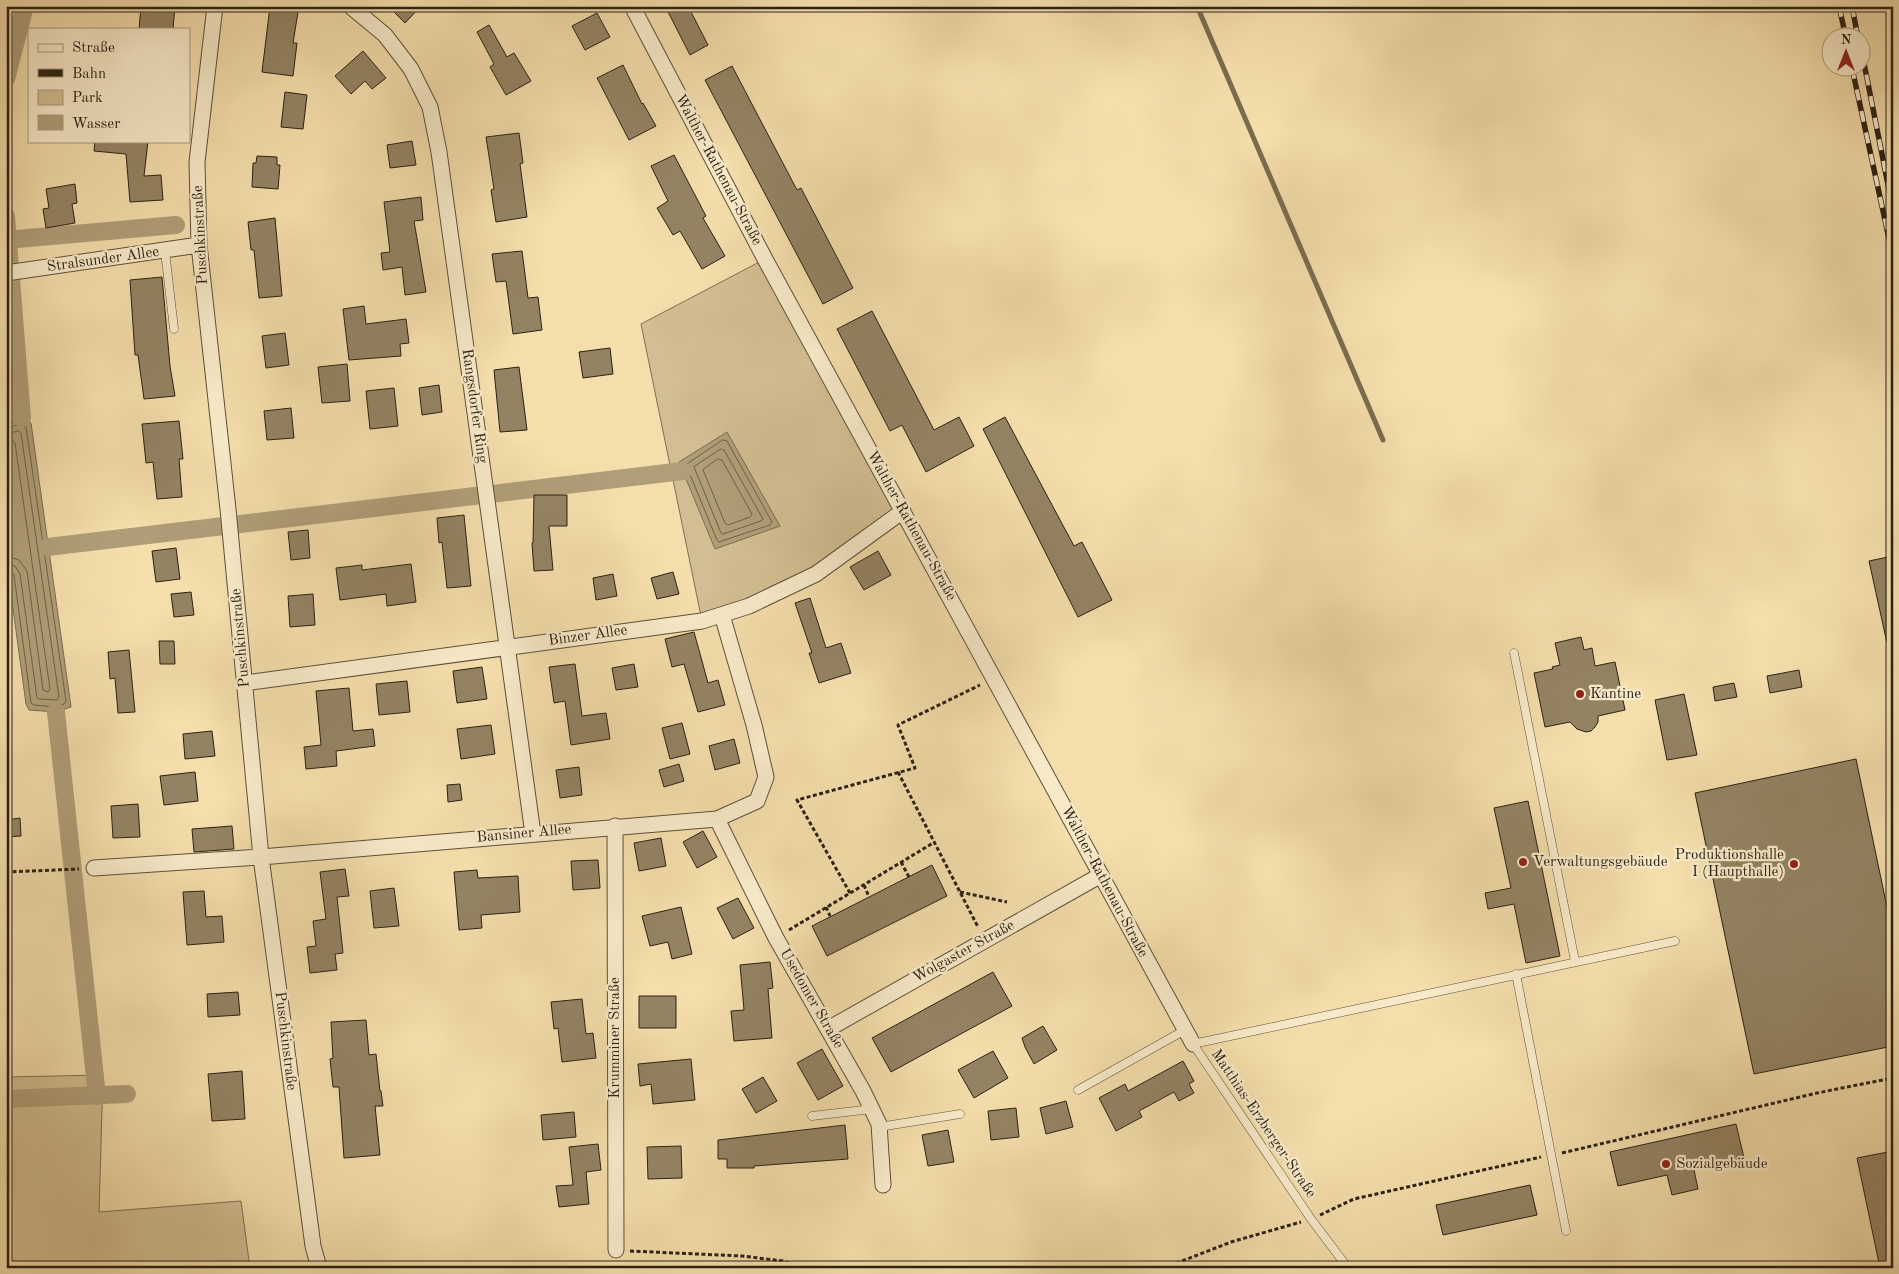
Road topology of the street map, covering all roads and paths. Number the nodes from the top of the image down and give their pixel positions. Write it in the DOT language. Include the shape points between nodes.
graph roads {
  1 [pos="214,6"];
  2 [pos="350,6"];
  3 [pos="632,6"];
  4 [pos="1892,6"];
  5 [pos="1893,16"];
  6 [pos="199,246"];
  7 [pos="165,251"];
  8 [pos="6,274"];
  9 [pos="174,330"];
  10 [pos="902,511"];
  11 [pos="722,615"];
  12 [pos="507,647"];
  13 [pos="1514,653"];
  14 [pos="994,678"];
  15 [pos="245,683"];
  16 [pos="898,772"];
  17 [pos="717,819"];
  18 [pos="614,826"];
  19 [pos="533,834"];
  20 [pos="933,843"];
  21 [pos="261,857"];
  22 [pos="901,862"];
  23 [pos="94,868"];
  24 [pos="6,872"];
  25 [pos="1101,875"];
  26 [pos="908,877"];
  27 [pos="864,885"];
  28 [pos="960,892"];
  29 [pos="850,893"];
  30 [pos="870,897"];
  31 [pos="1007,902"];
  32 [pos="826,907"];
  33 [pos="830,916"];
  34 [pos="776,938"];
  35 [pos="986,940"];
  36 [pos="1674,940"];
  37 [pos="1575,962"];
  38 [pos="1516,974"];
  39 [pos="828,1029"];
  40 [pos="1185,1030"];
  41 [pos="1192,1044"];
  42 [pos="1893,1078"];
  43 [pos="1078,1090"];
  44 [pos="872,1109"];
  45 [pos="960,1114"];
  46 [pos="812,1116"];
  47 [pos="879,1127"];
  48 [pos="1552,1155"];
  49 [pos="882,1185"];
  50 [pos="1311,1219"];
  51 [pos="1566,1231"];
  52 [pos="616,1250"];
  53 [pos="320,1268"];
  54 [pos="802,1268"];
  55 [pos="1164,1268"];
  56 [pos="1348,1268"];
  1 -- 6 [label="street, Puschkinstraße" via="197,162"];
  2 -- 12 [label="street, Rangsdorfer Ring" via="385,35 411,69 430,107 439,152"];
  3 -- 10 [label="street, Walther-Rathenau-Straße"];
  4 -- 5 [label="path"];
  6 -- 7 [label="street, Stralsunder Allee"];
  6 -- 15 [label="street, Puschkinstraße"];
  7 -- 8 [label="street, Stralsunder Allee"];
  7 -- 9 [label="lane"];
  10 -- 11 [label="street, Binzer Allee" via="816,574 749,606"];
  10 -- 14 [label="street, Walther-Rathenau-Straße"];
  11 -- 12 [label="street, Binzer Allee" via="702,621"];
  11 -- 17 [label="street, Bansiner Allee" via="766,776 757,801"];
  12 -- 15 [label="street, Binzer Allee"];
  12 -- 19 [label="street, Rangsdorfer Ring"];
  13 -- 37 [label="lane"];
  14 -- 16 [label="path" via="898,726 915,768"];
  14 -- 25 [label="street, Walther-Rathenau-Straße"];
  15 -- 21 [label="street, Puschkinstraße"];
  16 -- 20 [label="path"];
  16 -- 29 [label="path" via="797,800"];
  17 -- 18 [label="street, Bansiner Allee"];
  17 -- 34 [label="street, Usedomer Straße"];
  18 -- 19 [label="street, Bansiner Allee"];
  18 -- 52 [label="street, Krumminer Straße"];
  19 -- 21 [label="street, Bansiner Allee"];
  20 -- 22 [label="path"];
  20 -- 28 [label="path"];
  21 -- 23 [label="street, Bansiner Allee"];
  21 -- 53 [label="street, Puschkinstraße" via="313,1246"];
  22 -- 26 [label="path"];
  22 -- 27 [label="path"];
  23 -- 24 [label="path"];
  25 -- 35 [label="street, Wolgaster Straße"];
  25 -- 40 [label="street, Walther-Rathenau-Straße"];
  27 -- 29 [label="path"];
  27 -- 30 [label="path"];
  28 -- 31 [label="path"];
  28 -- 35 [label="path"];
  29 -- 32 [label="path"];
  32 -- 33 [label="path"];
  32 -- 34 [label="path"];
  34 -- 39 [label="street, Usedomer Straße"];
  35 -- 39 [label="street, Wolgaster Straße"];
  36 -- 37 [label="lane"];
  37 -- 38 [label="lane"];
  38 -- 41 [label="lane"];
  38 -- 48 [label="lane"];
  39 -- 44 [label="street, Usedomer Straße"];
  40 -- 41 [label="street, Walther-Rathenau-Straße"];
  40 -- 43 [label="lane"];
  41 -- 50 [label="lane, Matthias-Erzberger-Straße"];
  42 -- 48 [label="path"];
  44 -- 46 [label="lane"];
  44 -- 47 [label="street, Usedomer Straße"];
  45 -- 47 [label="lane"];
  47 -- 49 [label="street, Usedomer Straße"];
  48 -- 50 [label="path" via="1354,1199"];
  48 -- 51 [label="lane"];
  50 -- 55 [label="path" via="1231,1242"];
  50 -- 56 [label="lane, Matthias-Erzberger-Straße"];
  52 -- 54 [label="path" via="742,1256 783,1260"];
}
